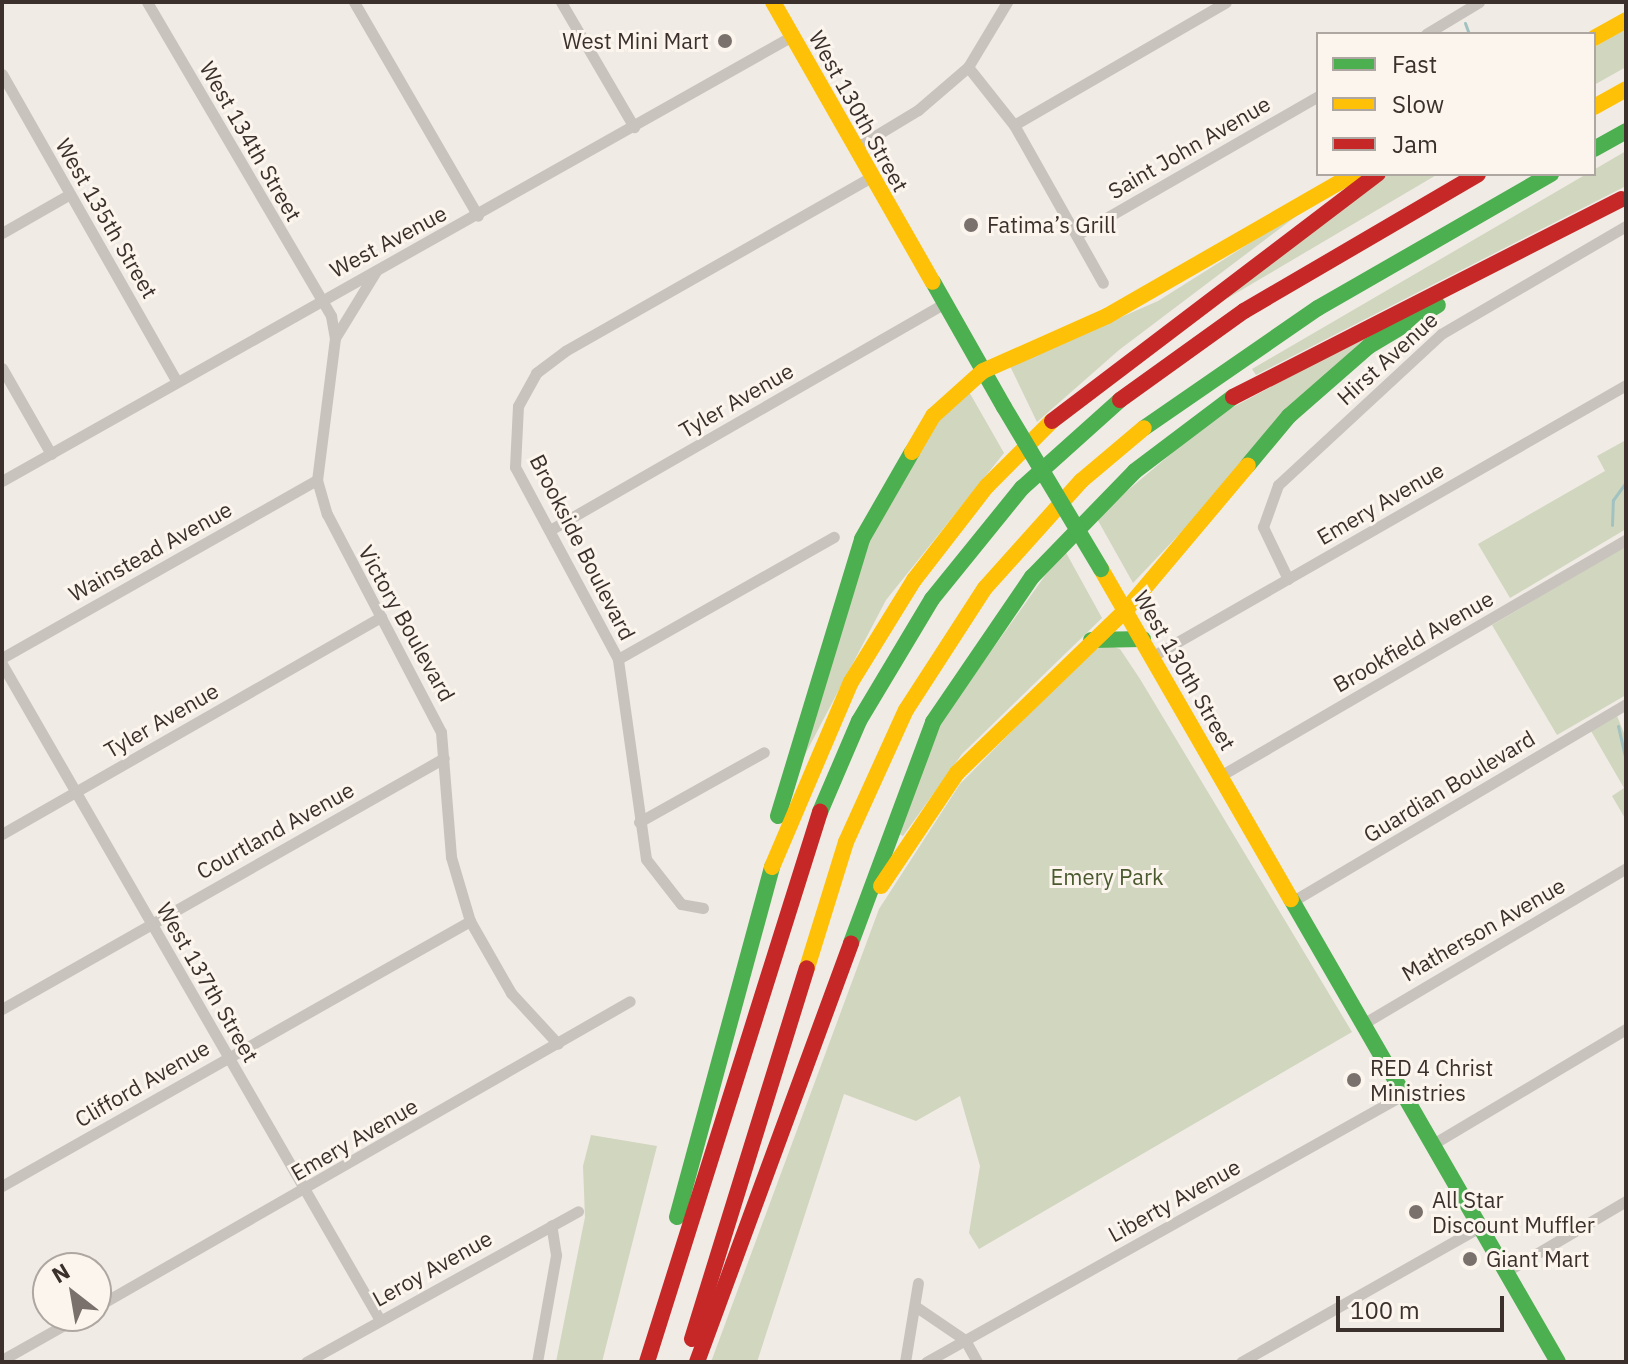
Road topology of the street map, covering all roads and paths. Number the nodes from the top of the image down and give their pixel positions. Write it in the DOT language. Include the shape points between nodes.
graph roads {
  1 [pos="147,2"];
  2 [pos="354,2"];
  3 [pos="561,2"];
  4 [pos="773,2"];
  5 [pos="1007,2"];
  6 [pos="1226,2"];
  7 [pos="1479,2"];
  8 [pos="1626,20"];
  9 [pos="1429,32"];
  10 [pos="792,36"];
  11 [pos="1596,37"];
  12 [pos="968,67"];
  13 [pos="2,74"];
  14 [pos="1626,89"];
  15 [pos="1316,97"];
  16 [pos="1596,106"];
  17 [pos="1014,125"];
  18 [pos="634,127"];
  19 [pos="1626,131"];
  20 [pos="855,148"];
  21 [pos="1596,148"];
  22 [pos="1351,176"];
  23 [pos="1375,176"];
  24 [pos="1475,176"];
  25 [pos="1548,176"];
  26 [pos="871,177"];
  27 [pos="70,194"];
  28 [pos="1624,197"];
  29 [pos="478,216"];
  30 [pos="1626,226"];
  31 [pos="2,233"];
  32 [pos="1080,233"];
  33 [pos="378,269"];
  34 [pos="1103,283"];
  35 [pos="321,300"];
  36 [pos="943,304"];
  37 [pos="335,338"];
  38 [pos="2,368"];
  39 [pos="983,371"];
  40 [pos="177,382"];
  41 [pos="1626,385"];
  42 [pos="51,454"];
  43 [pos="317,480"];
  44 [pos="2,481"];
  45 [pos="550,530"];
  46 [pos="834,537"];
  47 [pos="1626,540"];
  48 [pos="1288,579"];
  49 [pos="1126,610"];
  50 [pos="381,617"];
  51 [pos="1143,639"];
  52 [pos="1091,640"];
  53 [pos="1153,656"];
  54 [pos="2,658"];
  55 [pos="618,659"];
  56 [pos="2,664"];
  57 [pos="1626,704"];
  58 [pos="764,752"];
  59 [pos="444,758"];
  60 [pos="1220,776"];
  61 [pos="74,792"];
  62 [pos="639,822"];
  63 [pos="2,834"];
  64 [pos="1626,868"];
  65 [pos="761,898"];
  66 [pos="1293,901"];
  67 [pos="703,908"];
  68 [pos="470,921"];
  69 [pos="151,923"];
  70 [pos="856,932"];
  71 [pos="630,1001"];
  72 [pos="2,1009"];
  73 [pos="1361,1025"];
  74 [pos="1626,1029"];
  75 [pos="558,1044"];
  76 [pos="229,1056"];
  77 [pos="1403,1095"];
  78 [pos="1433,1144"];
  79 [pos="2,1186"];
  80 [pos="305,1190"];
  81 [pos="1626,1201"];
  82 [pos="578,1211"];
  83 [pos="551,1225"];
  84 [pos="1481,1226"];
  85 [pos="1507,1271"];
  86 [pos="918,1283"];
  87 [pos="112,1298"];
  88 [pos="915,1306"];
  89 [pos="380,1320"];
  90 [pos="52,1332"];
  91 [pos="965,1340"];
  92 [pos="2,1360"];
  93 [pos="1555,1361"];
  94 [pos="306,1362"];
  95 [pos="537,1362"];
  96 [pos="645,1362"];
  97 [pos="685,1362"];
  98 [pos="697,1362"];
  99 [pos="905,1362"];
  100 [pos="926,1362"];
  101 [pos="977,1362"];
  102 [pos="1241,1362"];
  1 -- 35 [label="street, West 134th Street"];
  2 -- 29 [label="street"];
  3 -- 18 [label="street"];
  4 -- 10 [label="main road, West 130th Street"];
  5 -- 12 [label="street"];
  6 -- 17 [label="street"];
  7 -- 9 [label="street"];
  8 -- 11 [label="main road"];
  10 -- 18 [label="street, West Avenue"];
  10 -- 20 [label="main road, West 130th Street"];
  12 -- 17 [label="street"];
  12 -- 20 [label="street" via="918,110"];
  13 -- 27 [label="street, West 135th Street"];
  14 -- 16 [label="main road"];
  15 -- 32 [label="street, Saint John Avenue"];
  17 -- 32 [label="street"];
  18 -- 29 [label="street, West Avenue"];
  19 -- 21 [label="main road"];
  20 -- 26 [label="main road, West 130th Street"];
  22 -- 39 [label="main road" via="1107,316"];
  23 -- 65 [label="main road" via="1124,358 987,486 914,580 851,682 798,792"];
  24 -- 96 [label="main road" via="1244,311 1143,380 1022,488 932,599 859,721 806,844"];
  25 -- 97 [label="main road" via="1318,308 1175,402 1081,481 985,588 906,710 851,829"];
  26 -- 36 [label="main road, West 130th Street"];
  26 -- 45 [label="street, Brookside Boulevard" via="536,373 518,406 511,440 515,467"];
  27 -- 31 [label="street"];
  27 -- 40 [label="street, West 135th Street"];
  28 -- 49 [label="main road" via="1341,367 1289,416"];
  28 -- 70 [label="main road" via="1261,381 1115,489 1032,577 944,703"];
  29 -- 33 [label="street, West Avenue"];
  30 -- 48 [label="street, Hirst Avenue" via="1441,334 1278,485 1263,527"];
  32 -- 34 [label="street"];
  33 -- 35 [label="street, West Avenue"];
  33 -- 37 [label="street, Victory Boulevard"];
  35 -- 37 [label="street, Victory Boulevard"];
  35 -- 40 [label="street, West Avenue"];
  36 -- 39 [label="main road, West 130th Street"];
  36 -- 45 [label="street, Tyler Avenue"];
  37 -- 43 [label="street, Victory Boulevard"];
  38 -- 42 [label="street"];
  39 -- 49 [label="main road, West 130th Street, bridge"];
  39 -- 65 [label="main road" via="915,441 862,539 780,805"];
  40 -- 42 [label="street, West Avenue"];
  41 -- 48 [label="street, Emery Avenue"];
  42 -- 44 [label="street, West Avenue"];
  43 -- 50 [label="street, Victory Boulevard" via="336,536"];
  43 -- 54 [label="street, Wainstead Avenue"];
  45 -- 55 [label="street, Brookside Boulevard"];
  46 -- 55 [label="street"];
  47 -- 60 [label="street, Brookfield Avenue"];
  48 -- 53 [label="street, Emery Avenue"];
  49 -- 51 [label="main road, West 130th Street"];
  49 -- 52 [label="main road"];
  50 -- 59 [label="street, Victory Boulevard" via="430,703"];
  50 -- 61 [label="street, Tyler Avenue"];
  51 -- 52 [label="main road"];
  51 -- 53 [label="main road, West 130th Street"];
  52 -- 70 [label="main road" via="957,773"];
  53 -- 60 [label="main road, West 130th Street"];
  55 -- 62 [label="street, Brookside Boulevard"];
  56 -- 61 [label="street, West 137th Street"];
  57 -- 66 [label="street, Guardian Boulevard"];
  58 -- 62 [label="street"];
  59 -- 68 [label="street, Victory Boulevard" via="451,857"];
  59 -- 69 [label="street, Courtland Avenue"];
  60 -- 66 [label="main road, West 130th Street"];
  61 -- 63 [label="street, Tyler Avenue"];
  61 -- 69 [label="street, West 137th Street"];
  62 -- 67 [label="street, Brookside Boulevard" via="646,859 663,888 681,904"];
  64 -- 73 [label="street, Matherson Avenue"];
  65 -- 96 [label="main road"];
  66 -- 73 [label="main road, West 130th Street"];
  68 -- 75 [label="street, Victory Boulevard" via="511,993"];
  68 -- 76 [label="street, Clifford Avenue"];
  69 -- 72 [label="street, Courtland Avenue"];
  69 -- 76 [label="street, West 137th Street"];
  70 -- 98 [label="main road"];
  71 -- 75 [label="street, Emery Avenue"];
  73 -- 77 [label="main road, West 130th Street"];
  74 -- 78 [label="street"];
  75 -- 80 [label="street, Emery Avenue"];
  76 -- 79 [label="street, Clifford Avenue"];
  76 -- 80 [label="street, West 137th Street"];
  77 -- 78 [label="main road, West 130th Street"];
  77 -- 91 [label="street, Liberty Avenue"];
  78 -- 84 [label="main road, West 130th Street"];
  80 -- 87 [label="street, Emery Avenue"];
  80 -- 89 [label="street, West 137th Street"];
  81 -- 85 [label="street"];
  82 -- 83 [label="street, Leroy Avenue"];
  83 -- 89 [label="street, Leroy Avenue"];
  83 -- 95 [label="street" via="556,1255"];
  84 -- 85 [label="main road, West 130th Street"];
  84 -- 102 [label="street"];
  85 -- 93 [label="main road, West 130th Street"];
  86 -- 88 [label="street"];
  88 -- 91 [label="street"];
  88 -- 99 [label="street"];
  89 -- 94 [label="street, Leroy Avenue"];
  90 -- 92 [label="street"];
  91 -- 100 [label="street, Liberty Avenue"];
  91 -- 101 [label="street"];
}
